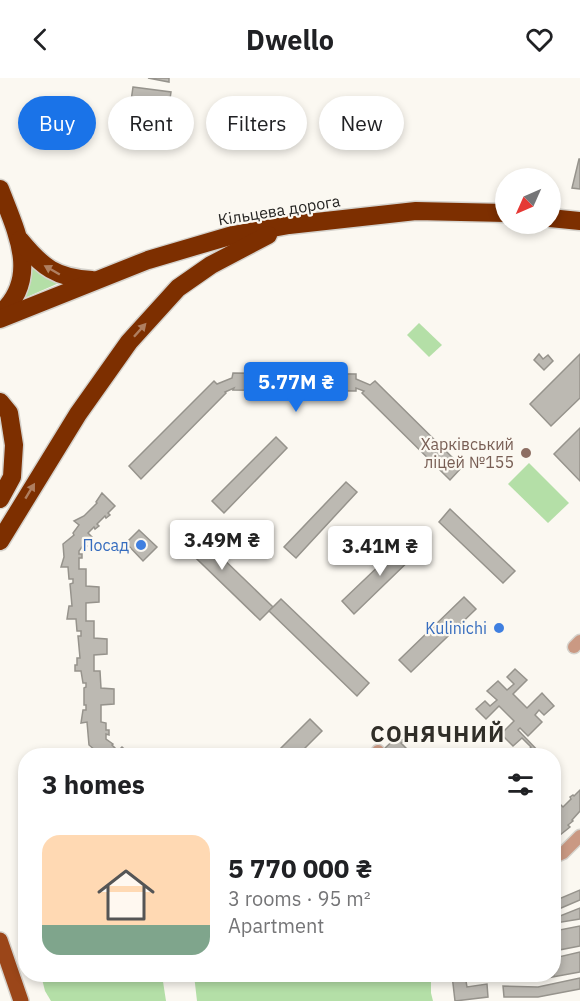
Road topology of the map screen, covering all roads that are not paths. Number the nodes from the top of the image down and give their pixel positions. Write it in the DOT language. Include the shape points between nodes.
graph roads {
  1 [pos="0,189"];
  2 [pos="495,213"];
  3 [pos="561,219"];
  4 [pos="580,221"];
  5 [pos="289,225"];
  6 [pos="19,238"];
  7 [pos="95,280"];
  8 [pos="0,314"];
  9 [pos="0,319"];
  10 [pos="0,402"];
  11 [pos="0,499"];
  12 [pos="0,541"];
  13 [pos="580,836"];
  14 [pos="561,854"];
  15 [pos="0,940"];
  16 [pos="21,1001"];
  1 -- 6 [label="highway"];
  2 -- 5 [label="highway, Кільцева дорога" via="416,211"];
  3 -- 4 [label="highway"];
  5 -- 7 [label="highway, Кільцева дорога" via="233,235"];
  12 -- 5 [label="highway, one-way" via="78,414 129,342 167,300 211,265"];
  7 -- 6 [label="highway, one-way" via="66,277 47,268"];
  6 -- 8 [label="highway" via="21,283 12,303"];
  7 -- 9 [label="highway, Кільцева дорога"];
  10 -- 11 [label="highway" via="9,413 14,445 12,477"];
  13 -- 14 [label="street"];
  15 -- 16 [label="main road"];
}
